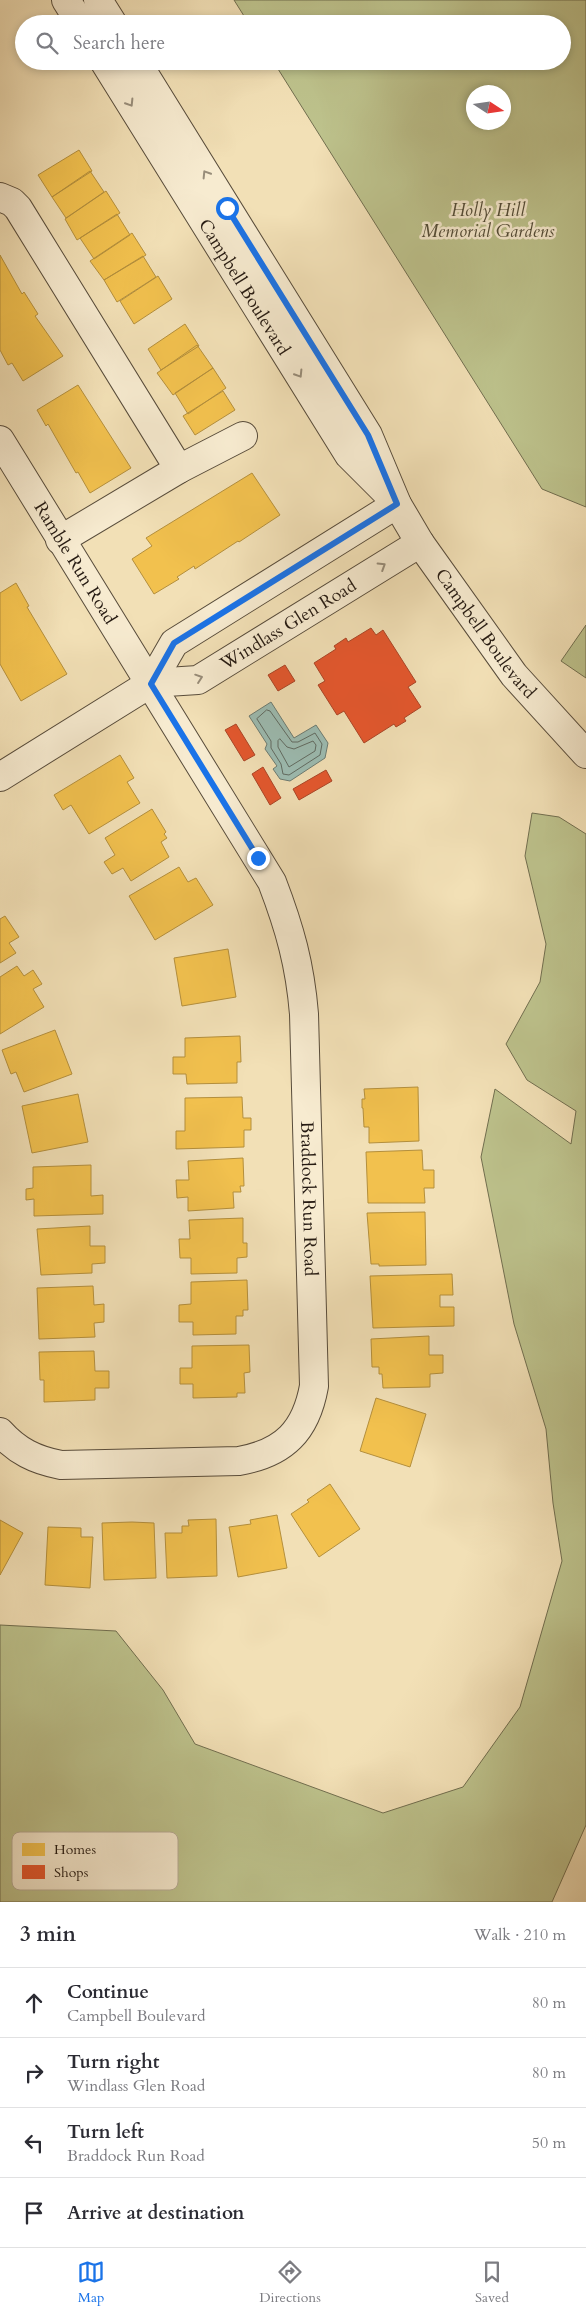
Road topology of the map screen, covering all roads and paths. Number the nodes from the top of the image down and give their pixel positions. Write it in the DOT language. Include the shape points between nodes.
graph roads {
  1 [pos="66,0"];
  2 [pos="98,0"];
  3 [pos="75,15"];
  4 [pos="107,15"];
  5 [pos="110,70"];
  6 [pos="142,70"];
  7 [pos="0,197"];
  8 [pos="243,436"];
  9 [pos="0,440"];
  10 [pos="179,469"];
  11 [pos="397,504"];
  12 [pos="60,540"];
  13 [pos="420,543"];
  14 [pos="151,684"];
  15 [pos="586,754"];
  16 [pos="0,777"];
  17 [pos="0,1432"];
  1 -- 3 [label="street"];
  2 -- 4 [label="street"];
  5 -- 11 [label="street, Campbell Boulevard, one-way" via="349,455"];
  11 -- 6 [label="street, Campbell Boulevard, one-way" via="368,435"];
  7 -- 10 [label="street" via="18,208"];
  8 -- 10 [label="street"];
  9 -- 12 [label="street, Ramble Run Road"];
  10 -- 12 [label="street"];
  11 -- 13 [label="street, Campbell Boulevard"];
  11 -- 14 [label="street, Windlass Glen Road" via="174,643"];
  12 -- 14 [label="street, Ramble Run Road"];
  14 -- 13 [label="street, Windlass Glen Road, one-way" via="198,680"];
  13 -- 15 [label="street, Campbell Boulevard" via="514,675"];
  14 -- 16 [label="street, Windlass Glen Road"];
  14 -- 17 [label="street, Braddock Run Road" via="272,882 290,928 301,976 314,1386 310,1406 302,1424 289,1440 273,1452 240,1461 61,1465 27,1455"];
}
